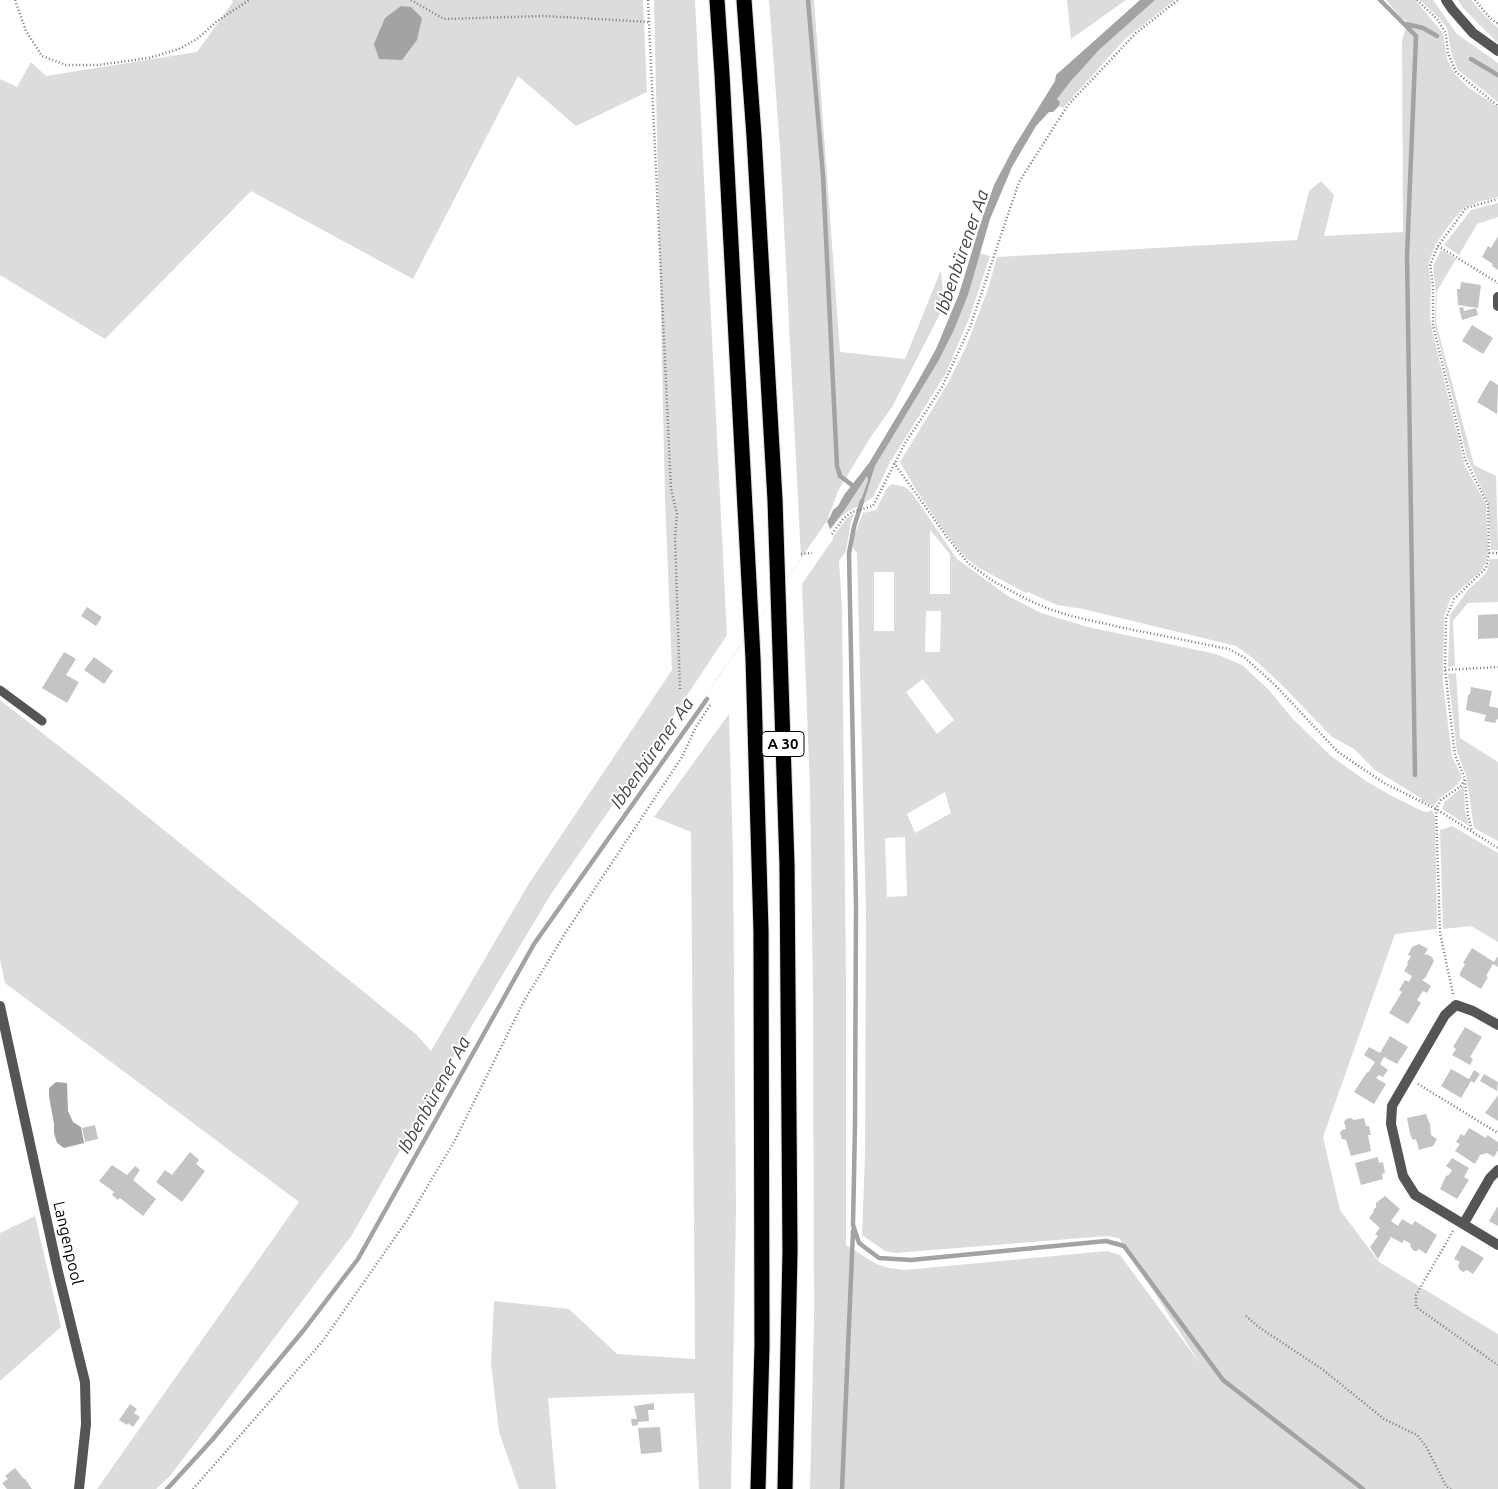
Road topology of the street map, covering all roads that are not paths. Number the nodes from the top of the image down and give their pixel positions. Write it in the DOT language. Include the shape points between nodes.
graph roads {
  1 [pos="717,0"];
  2 [pos="744,0"];
  3 [pos="1446,0"];
  4 [pos="1498,52"];
  5 [pos="1498,297"];
  6 [pos="1498,306"];
  7 [pos="0,690"];
  8 [pos="42,721"];
  9 [pos="0,1006"];
  10 [pos="1498,1025"];
  11 [pos="1498,1170"];
  12 [pos="1464,1223"];
  13 [pos="1498,1244"];
  14 [pos="79,1489"];
  15 [pos="758,1489"];
  16 [pos="785,1489"];
  1 -- 15 [label="highway, A 30" via="754,658 760,892 762,1346"];
  2 -- 16 [label="highway, A 30" via="775,500 787,855 790,1251"];
  3 -- 4 [label="street" via="1473,33"];
  5 -- 6 [label="street"];
  7 -- 8 [label="lane"];
  9 -- 14 [label="street, Langenpool" via="85,1382 86,1424"];
  10 -- 12 [label="street" via="1456,1005 1445,1015 1392,1106 1391,1124 1403,1176 1415,1195"];
  11 -- 12 [label="street"];
  12 -- 13 [label="street"];
}
